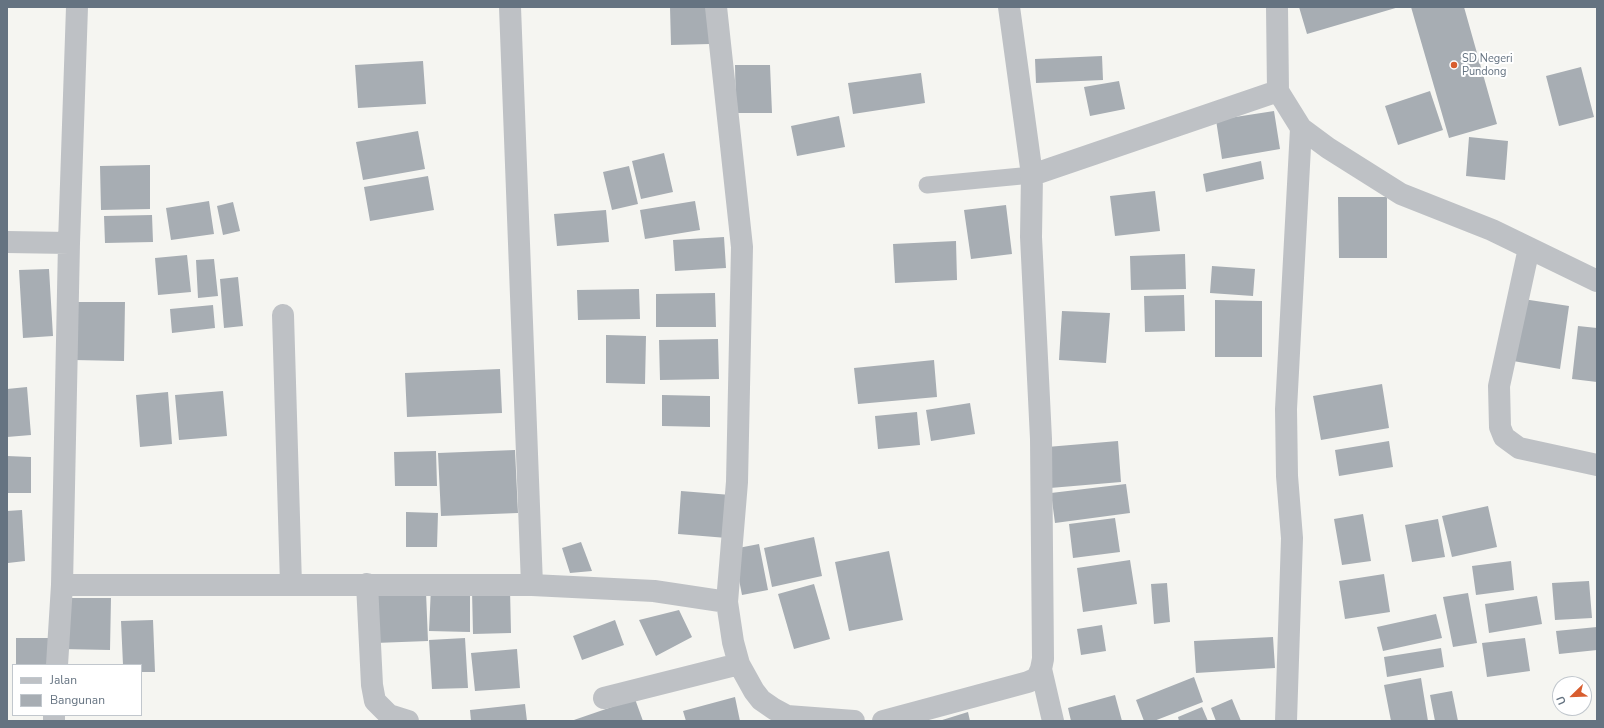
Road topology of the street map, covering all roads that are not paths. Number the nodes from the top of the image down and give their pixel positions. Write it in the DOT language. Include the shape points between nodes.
graph roads {
  1 [pos="77,7"];
  2 [pos="510,7"];
  3 [pos="716,7"];
  4 [pos="1009,7"];
  5 [pos="1277,7"];
  6 [pos="1278,91"];
  7 [pos="1300,128"];
  8 [pos="1032,175"];
  9 [pos="927,185"];
  10 [pos="7,242"];
  11 [pos="69,243"];
  12 [pos="1529,248"];
  13 [pos="1597,281"];
  14 [pos="283,315"];
  15 [pos="1597,465"];
  16 [pos="367,584"];
  17 [pos="62,585"];
  18 [pos="291,585"];
  19 [pos="532,585"];
  20 [pos="727,602"];
  21 [pos="57,664"];
  22 [pos="739,664"];
  23 [pos="1041,669"];
  24 [pos="604,698"];
  25 [pos="408,721"];
  26 [pos="854,721"];
  27 [pos="883,721"];
  28 [pos="1053,721"];
  29 [pos="1286,721"];
  1 -- 11 [label="street"];
  2 -- 19 [label="street"];
  3 -- 20 [label="street" via="742,247 737,482"];
  4 -- 8 [label="street"];
  5 -- 6 [label="street"];
  6 -- 7 [label="street"];
  6 -- 8 [label="street"];
  7 -- 12 [label="street" via="1402,194 1492,230"];
  7 -- 29 [label="street" via="1286,409 1287,476 1292,538"];
  8 -- 9 [label="lane"];
  8 -- 23 [label="street" via="1031,236 1041,439"];
  10 -- 11 [label="street"];
  11 -- 17 [label="street"];
  12 -- 13 [label="street"];
  12 -- 15 [label="street" via="1499,386 1500,427 1504,437 1520,448"];
  14 -- 18 [label="street"];
  16 -- 18 [label="street"];
  16 -- 19 [label="street"];
  16 -- 25 [label="street" via="375,702 389,715"];
  17 -- 18 [label="street"];
  17 -- 21 [label="street"];
  19 -- 20 [label="street" via="654,591"];
  20 -- 22 [label="street"];
  22 -- 24 [label="street"];
  22 -- 26 [label="street" via="761,700 787,716"];
  23 -- 27 [label="street" via="1037,678 1028,682"];
  23 -- 28 [label="street"];
}
